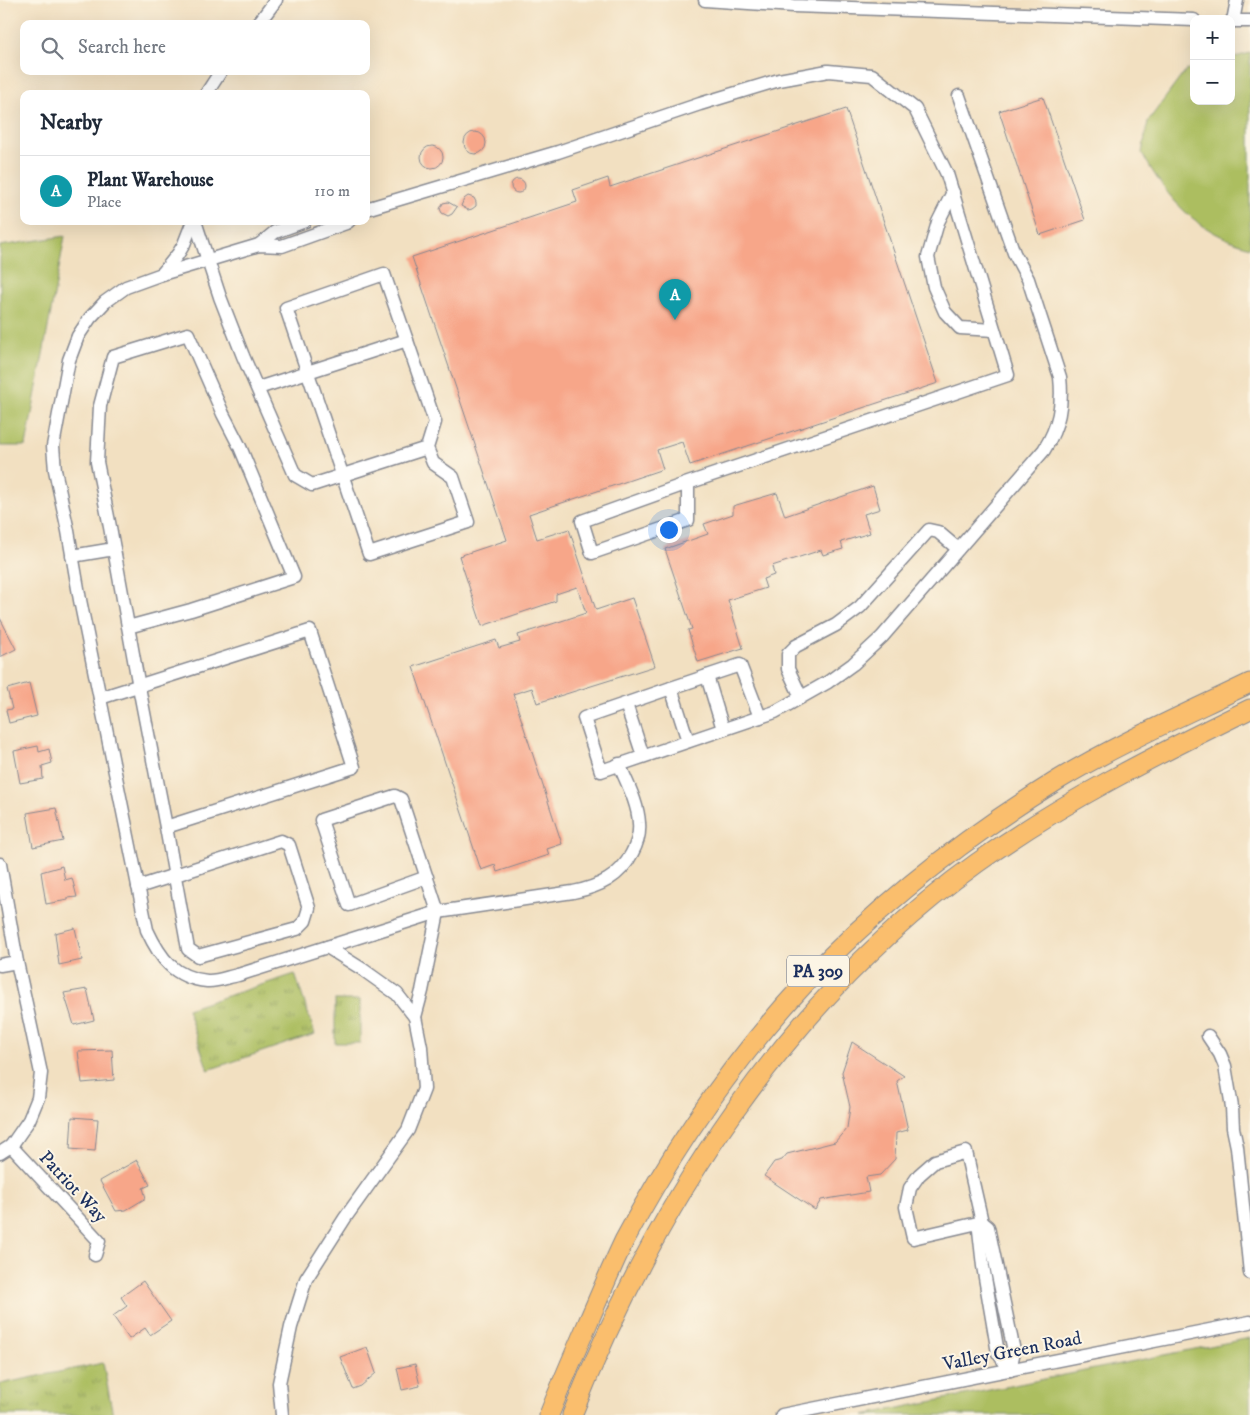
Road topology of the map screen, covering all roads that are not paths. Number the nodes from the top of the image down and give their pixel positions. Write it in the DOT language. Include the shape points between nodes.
graph roads {
  1 [pos="276,0"];
  2 [pos="705,0"];
  3 [pos="1237,0"];
  4 [pos="1233,15"];
  5 [pos="261,20"];
  6 [pos="1190,20"];
  7 [pos="1235,21"];
  8 [pos="1250,22"];
  9 [pos="218,75"];
  10 [pos="209,90"];
  11 [pos="959,96"];
  12 [pos="953,192"];
  13 [pos="370,208"];
  14 [pos="192,225"];
  15 [pos="195,225"];
  16 [pos="294,225"];
  17 [pos="343,225"];
  18 [pos="259,245"];
  19 [pos="208,261"];
  20 [pos="162,274"];
  21 [pos="994,330"];
  22 [pos="407,340"];
  23 [pos="308,372"];
  24 [pos="258,388"];
  25 [pos="428,448"];
  26 [pos="342,475"];
  27 [pos="688,483"];
  28 [pos="114,549"];
  29 [pos="958,549"];
  30 [pos="72,556"];
  31 [pos="128,627"];
  32 [pos="707,676"];
  33 [pos="1250,683"];
  34 [pos="138,686"];
  35 [pos="671,688"];
  36 [pos="801,697"];
  37 [pos="100,698"];
  38 [pos="626,704"];
  39 [pos="1250,709"];
  40 [pos="760,717"];
  41 [pos="723,729"];
  42 [pos="688,741"];
  43 [pos="643,756"];
  44 [pos="619,764"];
  45 [pos="166,827"];
  46 [pos="0,864"];
  47 [pos="175,876"];
  48 [pos="427,877"];
  49 [pos="138,887"];
  50 [pos="438,912"];
  51 [pos="327,947"];
  52 [pos="16,962"];
  53 [pos="0,965"];
  54 [pos="415,1017"];
  55 [pos="1208,1036"];
  56 [pos="6,1150"];
  57 [pos="982,1222"];
  58 [pos="95,1255"];
  59 [pos="996,1264"];
  60 [pos="983,1266"];
  61 [pos="1250,1273"];
  62 [pos="1250,1322"];
  63 [pos="1010,1370"];
  64 [pos="836,1410"];
  65 [pos="282,1415"];
  66 [pos="549,1415"];
  67 [pos="572,1415"];
  68 [pos="782,1415"];
  1 -- 5 [label="street"];
  2 -- 6 [label="street"];
  3 -- 4 [label="street"];
  7 -- 8 [label="street"];
  9 -- 10 [label="street"];
  11 -- 29 [label="street" via="1014,254 1028,279 1060,377 1062,393 1056,427 1044,450"];
  12 -- 13 [label="street" via="948,174 915,108 872,75 828,70 779,80 558,152"];
  12 -- 21 [label="street"];
  12 -- 21 [label="street" via="938,222 928,257 934,287 945,312 960,328"];
  14 -- 20 [label="street" via="178,254"];
  15 -- 19 [label="street"];
  16 -- 18 [label="street" via="274,232"];
  17 -- 18 [label="street" via="282,246"];
  18 -- 19 [label="street"];
  19 -- 20 [label="street"];
  19 -- 24 [label="street"];
  20 -- 30 [label="street" via="126,287 105,302 78,336 69,360 53,446"];
  21 -- 27 [label="street" via="1008,375"];
  22 -- 23 [label="street"];
  22 -- 23 [label="street" via="384,274 286,308"];
  22 -- 25 [label="street" via="435,422"];
  23 -- 24 [label="street"];
  23 -- 26 [label="street"];
  24 -- 26 [label="street" via="295,475 312,485"];
  25 -- 26 [label="street"];
  25 -- 26 [label="street" via="433,463 453,477 468,522 369,554"];
  27 -- 27 [label="street" via="582,521 592,553 688,520"];
  28 -- 30 [label="street"];
  28 -- 31 [label="street"];
  28 -- 31 [label="street" via="97,462 100,406 113,357 188,334 294,577"];
  29 -- 36 [label="street" via="869,650 828,682"];
  29 -- 36 [label="street" via="938,532 929,530 860,607 836,625 796,646 788,654 788,668"];
  30 -- 37 [label="street"];
  31 -- 34 [label="street"];
  32 -- 35 [label="street"];
  32 -- 40 [label="street" via="740,665"];
  32 -- 41 [label="street"];
  33 -- 66 [label="highway, PA 309" via="1129,741 1019,805 908,888 807,981 733,1070 657,1184 623,1244"];
  34 -- 37 [label="street"];
  34 -- 45 [label="street"];
  34 -- 45 [label="street" via="310,631 354,767"];
  35 -- 38 [label="street"];
  35 -- 42 [label="street"];
  36 -- 40 [label="street"];
  37 -- 49 [label="street"];
  38 -- 43 [label="street"];
  38 -- 44 [label="street" via="584,718 601,771"];
  39 -- 67 [label="highway, PA 309" via="1063,806 1000,848 915,913 836,987 741,1101 660,1227"];
  40 -- 41 [label="street"];
  41 -- 42 [label="street"];
  42 -- 43 [label="street"];
  43 -- 44 [label="street"];
  44 -- 50 [label="street" via="635,802 639,822 634,849 620,871 590,888"];
  45 -- 47 [label="street"];
  46 -- 52 [label="street"];
  47 -- 47 [label="street" via="188,949 198,956 297,929 305,921 309,908 289,845 281,842"];
  47 -- 49 [label="street"];
  48 -- 48 [label="street" via="401,799 395,796 321,820 349,905"];
  48 -- 50 [label="street"];
  49 -- 51 [label="street" via="147,930 156,950 169,965 186,976 208,981 238,975"];
  50 -- 51 [label="street"];
  50 -- 54 [label="street"];
  51 -- 54 [label="street" via="397,994"];
  52 -- 53 [label="street"];
  52 -- 56 [label="street" via="41,1073 38,1098 29,1120"];
  54 -- 65 [label="street" via="424,1089 408,1130 306,1279 291,1326 279,1384"];
  55 -- 61 [label="street" via="1220,1054 1228,1080"];
  56 -- 58 [label="street, Patriot Way" via="99,1241"];
  57 -- 57 [label="street" via="966,1152 935,1161 919,1174 910,1188 906,1207 913,1238"];
  57 -- 59 [label="street" via="988,1227"];
  57 -- 60 [label="street" via="979,1230"];
  59 -- 60 [label="street"];
  59 -- 63 [label="street" via="1014,1351"];
  60 -- 63 [label="street" via="998,1353"];
  62 -- 63 [label="street, Valley Green Road"];
  63 -- 64 [label="street, Valley Green Road"];
  64 -- 68 [label="street, Valley Green Road"];
}
